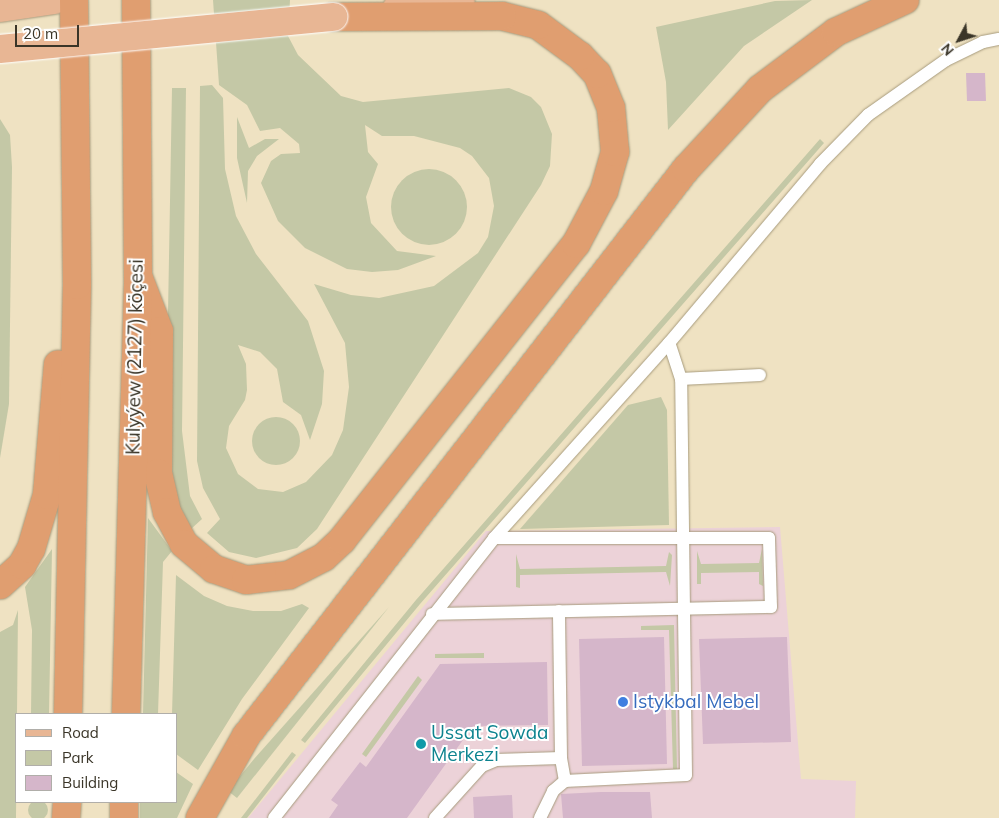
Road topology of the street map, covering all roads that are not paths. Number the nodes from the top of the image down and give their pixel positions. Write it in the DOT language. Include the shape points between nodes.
graph roads {
  1 [pos="54,0"];
  2 [pos="74,0"];
  3 [pos="136,0"];
  4 [pos="460,0"];
  5 [pos="905,0"];
  6 [pos="0,8"];
  7 [pos="333,17"];
  8 [pos="999,40"];
  9 [pos="0,49"];
  10 [pos="138,276"];
  11 [pos="77,286"];
  12 [pos="669,343"];
  13 [pos="760,375"];
  14 [pos="681,379"];
  15 [pos="494,538"];
  16 [pos="682,540"];
  17 [pos="0,585"];
  18 [pos="683,609"];
  19 [pos="559,611"];
  20 [pos="432,614"];
  21 [pos="68,713"];
  22 [pos="126,713"];
  23 [pos="561,758"];
  24 [pos="565,781"];
  25 [pos="67,803"];
  26 [pos="124,803"];
  27 [pos="66,818"];
  28 [pos="124,818"];
  29 [pos="200,818"];
  30 [pos="274,818"];
  31 [pos="435,818"];
  32 [pos="540,818"];
  1 -- 6 [label="main road"];
  2 -- 11 [label="highway"];
  3 -- 10 [label="highway, Kulyýew (2127) köçesi"];
  4 -- 7 [label="main road"];
  5 -- 29 [label="highway" via="836,32 760,89 686,169 246,736"];
  7 -- 9 [label="main road, bridge"];
  7 -- 10 [label="highway" via="502,16 538,25 580,56 597,74 611,108 615,152 604,191 576,244 342,540 324,557 289,575 246,580 214,569 184,544 167,512 158,473 159,331"];
  8 -- 12 [label="lane" via="983,42 946,60 868,115 820,164"];
  10 -- 22 [label="highway, Kulyýew (2127) köçesi"];
  11 -- 17 [label="highway" via="60,341 47,495 31,549 22,565"];
  11 -- 21 [label="highway"];
  12 -- 14 [label="lane"];
  12 -- 15 [label="lane"];
  13 -- 14 [label="lane"];
  14 -- 16 [label="lane"];
  15 -- 16 [label="lane"];
  15 -- 20 [label="lane"];
  16 -- 18 [label="lane"];
  16 -- 18 [label="lane" via="769,538 771,607"];
  18 -- 19 [label="lane"];
  18 -- 24 [label="lane" via="686,775"];
  19 -- 20 [label="lane"];
  19 -- 23 [label="lane"];
  20 -- 30 [label="lane"];
  23 -- 24 [label="lane"];
  23 -- 31 [label="lane" via="496,760 482,766"];
  24 -- 32 [label="lane" via="553,790"];
  25 -- 27 [label="highway"];
  26 -- 28 [label="highway"];
}
